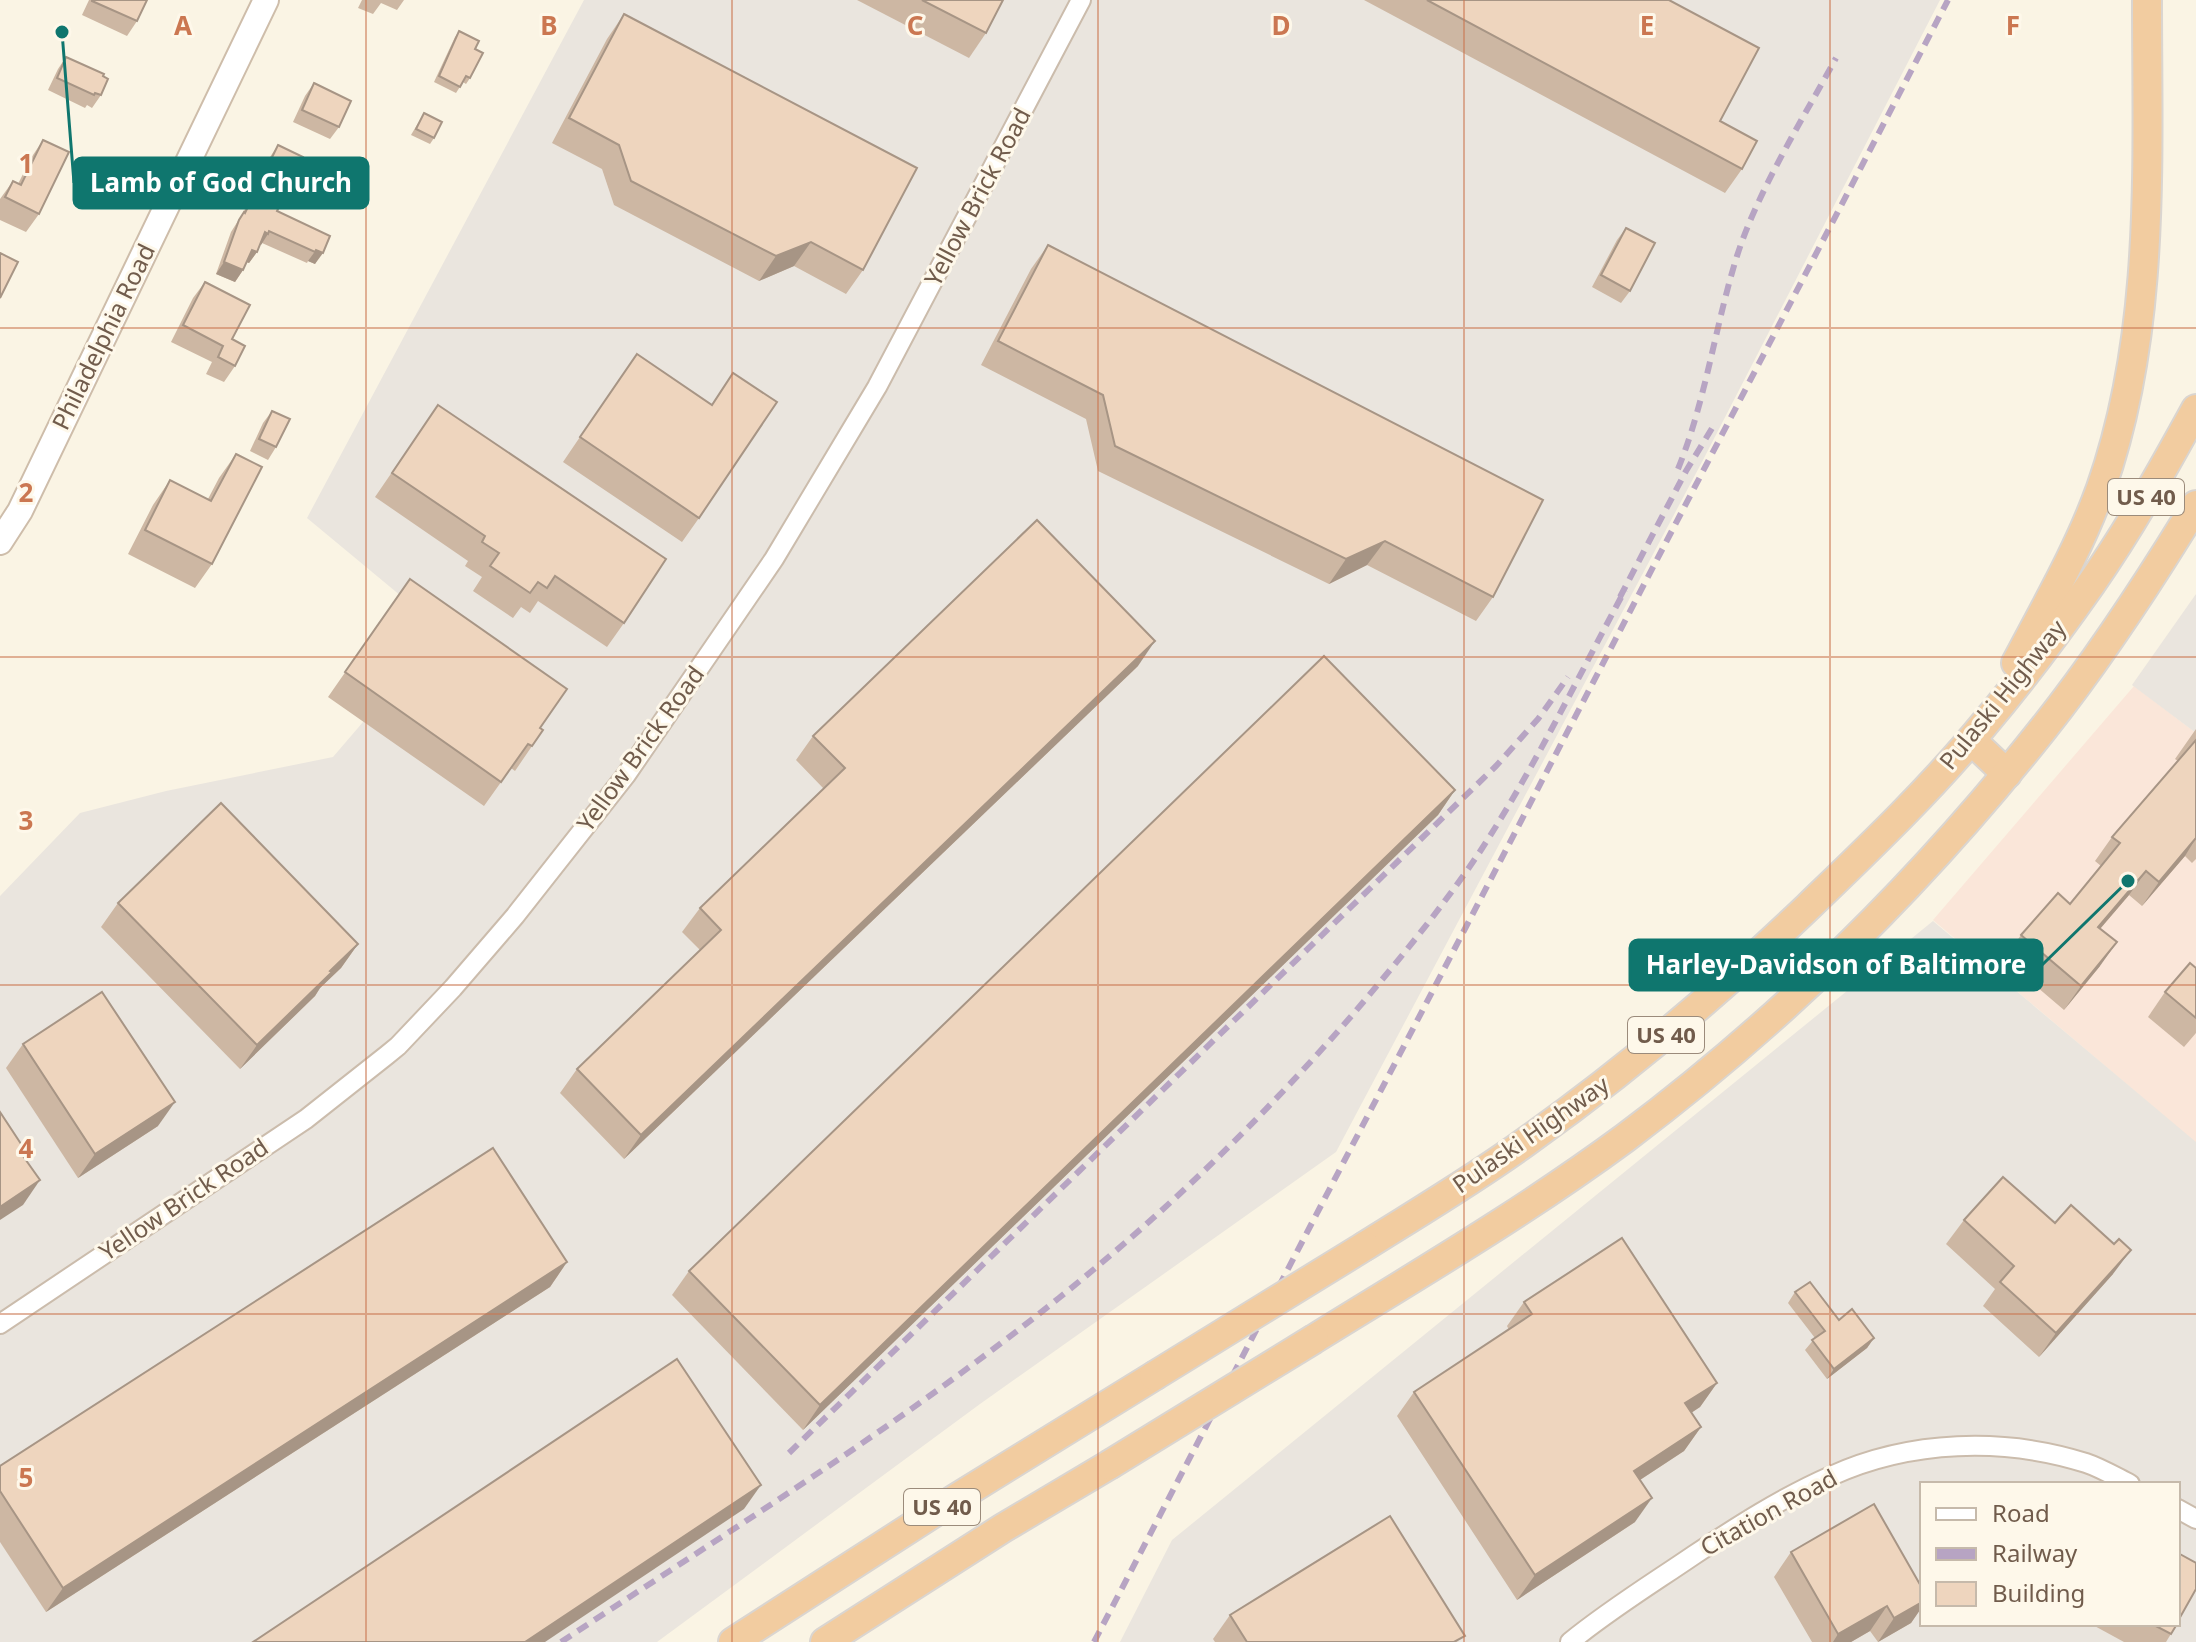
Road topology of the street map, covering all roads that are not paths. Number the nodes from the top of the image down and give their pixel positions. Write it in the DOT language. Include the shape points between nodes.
graph roads {
  1 [pos="266,0"];
  2 [pos="1081,0"];
  3 [pos="2147,0"];
  4 [pos="2196,409"];
  5 [pos="2196,505"];
  6 [pos="0,542"];
  7 [pos="1976,735"];
  8 [pos="2007,774"];
  9 [pos="0,1324"];
  10 [pos="2126,1482"];
  11 [pos="733,1642"];
  12 [pos="825,1642"];
  13 [pos="1570,1642"];
  1 -- 6 [label="main road, Philadelphia Road" via="20,511"];
  2 -- 9 [label="street, Yellow Brick Road" via="877,387 774,559 626,775 515,916 387,1055 306,1119"];
  3 -- 7 [label="highway" via="2145,236 2128,388 2086,525"];
  4 -- 7 [label="highway, Pulaski Highway / US 40" via="2091,584"];
  5 -- 8 [label="highway, Pulaski Highway / US 40" via="2103,647"];
  7 -- 8 [label="highway"];
  7 -- 11 [label="highway, Pulaski Highway / US 40, bridge" via="1752,961 1677,1026 1524,1143"];
  8 -- 12 [label="highway, Pulaski Highway / US 40, bridge" via="1863,932 1712,1069 1624,1138 1535,1200"];
  10 -- 13 [label="street, Citation Road" via="2088,1464 2024,1449 1928,1448 1881,1459 1834,1474 1747,1521"];
}
